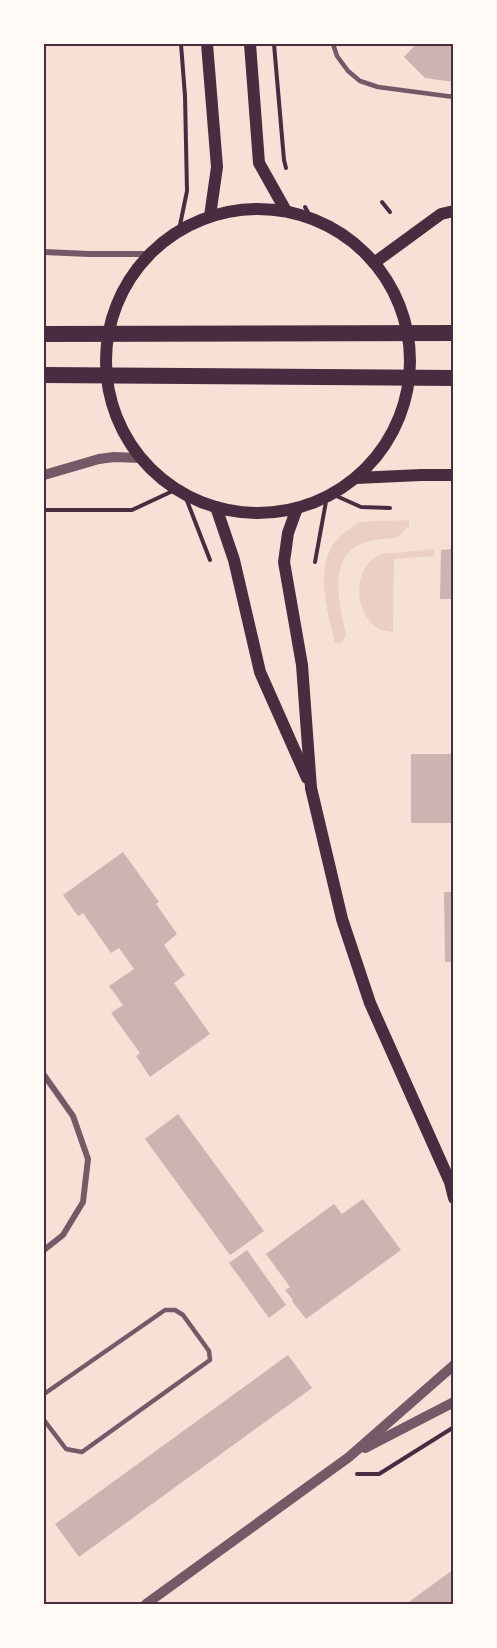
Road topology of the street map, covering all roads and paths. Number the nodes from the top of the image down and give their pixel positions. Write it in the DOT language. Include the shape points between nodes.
graph roads {
  1 [pos="181,44"];
  2 [pos="207,44"];
  3 [pos="250,44"];
  4 [pos="274,44"];
  5 [pos="333,44"];
  6 [pos="453,97"];
  7 [pos="284,160"];
  8 [pos="382,202"];
  9 [pos="286,211"];
  10 [pos="453,211"];
  11 [pos="390,212"];
  12 [pos="210,216"];
  13 [pos="179,230"];
  14 [pos="44,252"];
  15 [pos="149,254"];
  16 [pos="374,263"];
  17 [pos="453,333"];
  18 [pos="44,334"];
  19 [pos="44,375"];
  20 [pos="453,378"];
  21 [pos="141,458"];
  22 [pos="44,475"];
  23 [pos="453,475"];
  24 [pos="356,478"];
  25 [pos="181,491"];
  26 [pos="329,495"];
  27 [pos="216,507"];
  28 [pos="297,508"];
  29 [pos="390,508"];
  30 [pos="44,510"];
  31 [pos="210,560"];
  32 [pos="315,562"];
  33 [pos="311,788"];
  34 [pos="44,1075"];
  35 [pos="452,1183"];
  36 [pos="453,1198"];
  37 [pos="44,1250"];
  38 [pos="453,1365"];
  39 [pos="44,1394"];
  40 [pos="453,1402"];
  41 [pos="44,1420"];
  42 [pos="453,1427"];
  43 [pos="349,1457"];
  44 [pos="326,1474"];
  45 [pos="146,1605"];
  1 -- 13 [label="path" via="187,191"];
  2 -- 12 [label="main road" via="217,167"];
  3 -- 9 [label="main road" via="259,163"];
  4 -- 7 [label="path"];
  5 -- 6 [label="lane" via="337,56 360,81"];
  8 -- 11 [label="path"];
  9 -- 12 [label="main road" via="248,209"];
  9 -- 16 [label="main road" via="333,229"];
  10 -- 16 [label="main road" via="441,214"];
  12 -- 13 [label="main road"];
  13 -- 15 [label="main road"];
  14 -- 15 [label="street"];
  15 -- 21 [label="main road" via="119,300 106,358 119,423"];
  16 -- 24 [label="main road" via="397,299 405,324 409,377 394,428 381,451"];
  17 -- 18 [label="highway"];
  19 -- 20 [label="highway"];
  21 -- 22 [label="street" via="99,459"];
  21 -- 25 [label="main road"];
  23 -- 24 [label="main road"];
  24 -- 26 [label="main road"];
  25 -- 27 [label="main road"];
  25 -- 30 [label="path" via="132,510"];
  25 -- 31 [label="path"];
  26 -- 28 [label="main road"];
  26 -- 29 [label="path" via="361,507"];
  26 -- 32 [label="path"];
  27 -- 28 [label="main road" via="243,512"];
  27 -- 33 [label="main road" via="234,560 260,672"];
  28 -- 33 [label="main road" via="284,562 302,665"];
  33 -- 35 [label="main road" via="342,920 370,1003"];
  34 -- 37 [label="street" via="73,1116 88,1160 83,1202 63,1235"];
  35 -- 36 [label="main road"];
  38 -- 43 [label="street"];
  39 -- 41 [label="lane" via="165,1310 183,1315 209,1351 210,1360 82,1452 66,1449"];
  40 -- 43 [label="street"];
  42 -- 44 [label="path" via="379,1474"];
  43 -- 44 [label="street"];
  44 -- 45 [label="street"];
}
